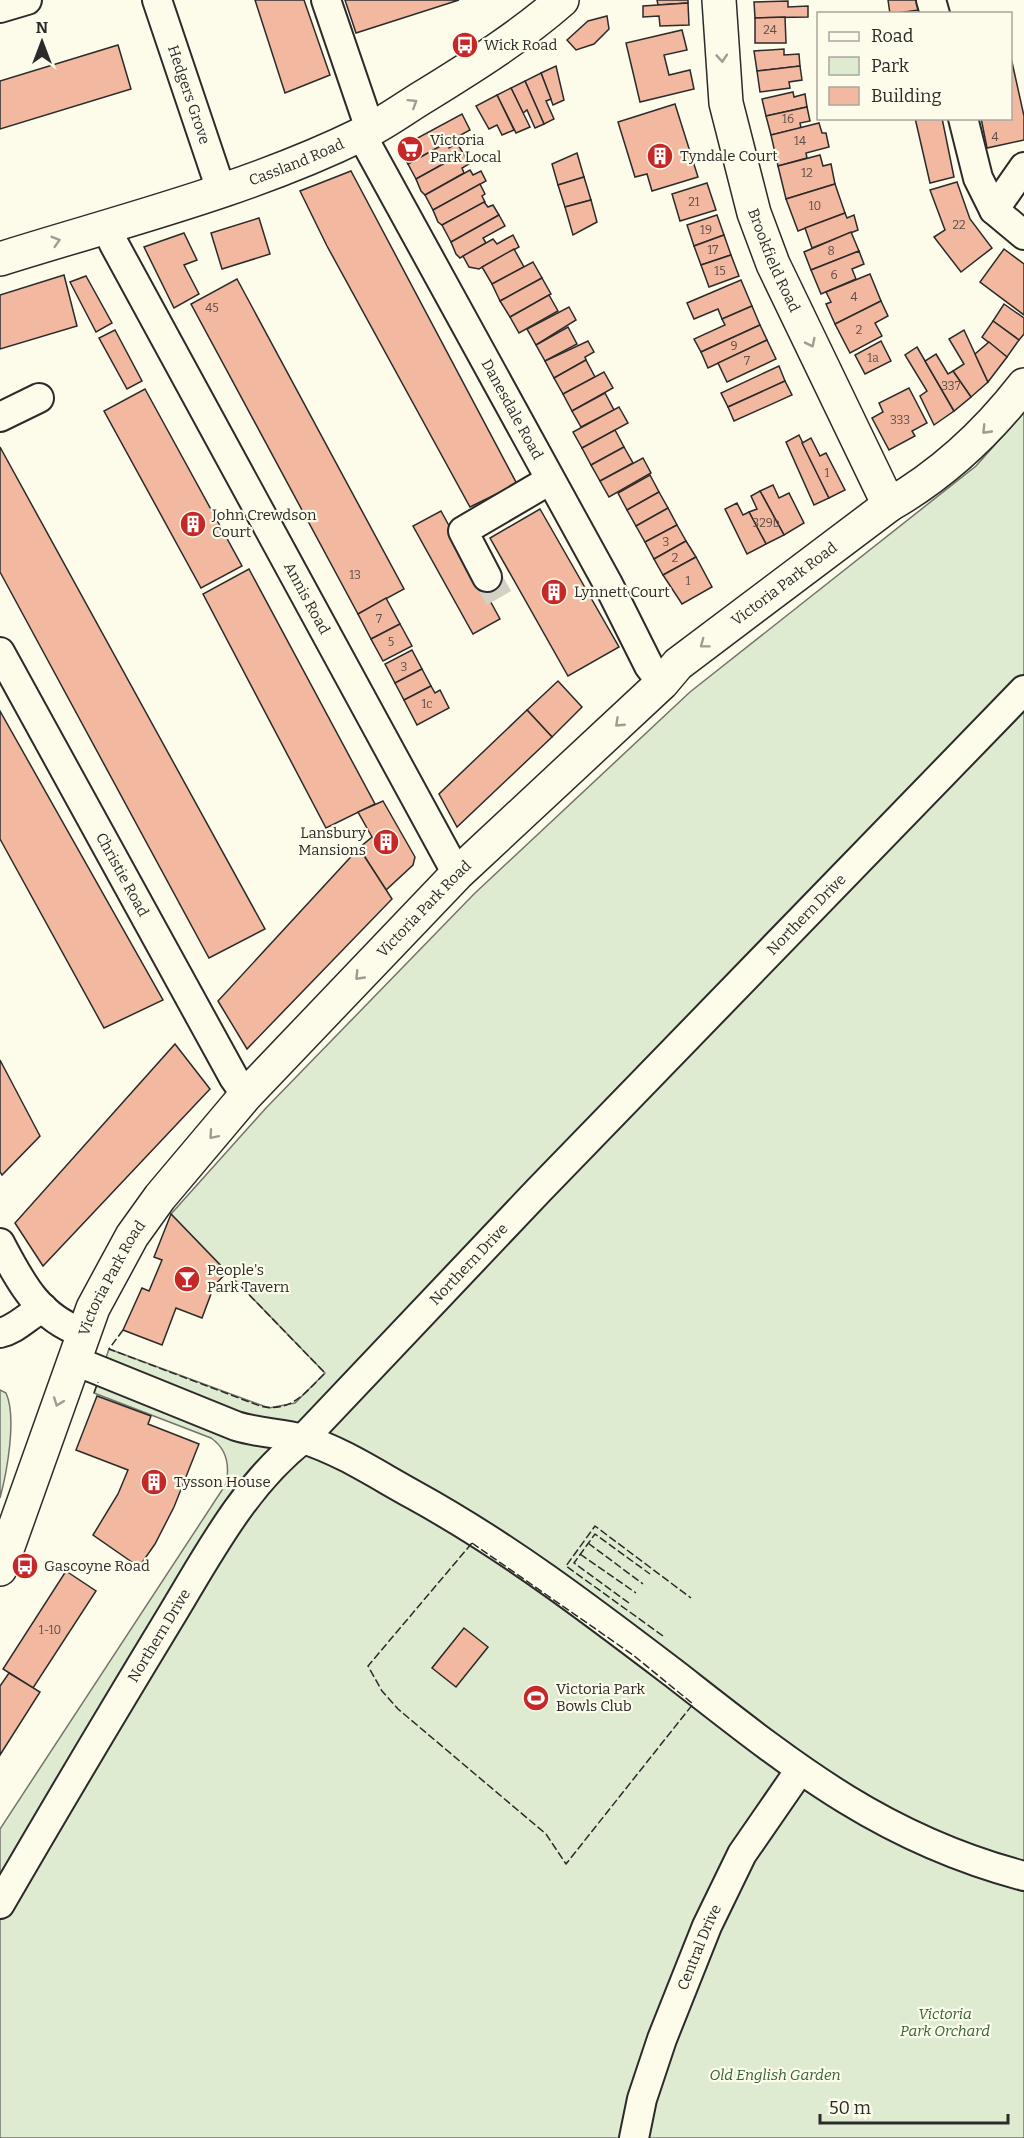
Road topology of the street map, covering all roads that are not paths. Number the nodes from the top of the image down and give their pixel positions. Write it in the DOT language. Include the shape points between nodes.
graph roads {
  1 [pos="27,0"];
  2 [pos="157,0"];
  3 [pos="326,0"];
  4 [pos="562,0"];
  5 [pos="718,0"];
  6 [pos="0,8"];
  7 [pos="964,120"];
  8 [pos="366,132"];
  9 [pos="1024,167"];
  10 [pos="221,190"];
  11 [pos="994,210"];
  12 [pos="106,226"];
  13 [pos="1024,235"];
  14 [pos="0,259"];
  15 [pos="1024,385"];
  16 [pos="39,398"];
  17 [pos="0,417"];
  18 [pos="550,480"];
  19 [pos="889,505"];
  20 [pos="487,577"];
  21 [pos="0,652"];
  22 [pos="662,684"];
  23 [pos="1024,690"];
  24 [pos="457,874"];
  25 [pos="246,1095"];
  26 [pos="0,1243"];
  27 [pos="43,1308"];
  28 [pos="0,1333"];
  29 [pos="78,1347"];
  30 [pos="303,1439"];
  31 [pos="0,1569"];
  32 [pos="800,1770"];
  33 [pos="1024,1876"];
  34 [pos="0,1904"];
  35 [pos="633,2138"];
  1 -- 6 [label="street"];
  2 -- 10 [label="street, Hedgers Grove"];
  3 -- 8 [label="street, Danesdale Road"];
  8 -- 4 [label="main road, Cassland Road, one-way" via="531,27"];
  5 -- 19 [label="main road, Brookfield Road, one-way" via="726,104 754,213 773,264"];
  7 -- 11 [label="street" via="978,178"];
  8 -- 10 [label="main road, Cassland Road"];
  8 -- 18 [label="street, Danesdale Road"];
  9 -- 11 [label="street"];
  10 -- 12 [label="main road, Cassland Road"];
  11 -- 13 [label="street"];
  14 -- 12 [label="main road, Cassland Road, one-way"];
  12 -- 24 [label="street, Annis Road"];
  15 -- 19 [label="main road, Victoria Park Road, one-way" via="987,430 955,460"];
  16 -- 17 [label="street"];
  18 -- 20 [label="street" via="463,531"];
  18 -- 22 [label="street, Danesdale Road"];
  19 -- 22 [label="main road, Victoria Park Road, one-way" via="678,664"];
  21 -- 25 [label="street, Christie Road" via="122,878"];
  22 -- 24 [label="main road, Victoria Park Road, one-way"];
  23 -- 30 [label="street, Northern Drive"];
  24 -- 25 [label="main road, Victoria Park Road, one-way"];
  25 -- 29 [label="main road, Victoria Park Road, one-way" via="132,1236 93,1308"];
  26 -- 27 [label="street" via="30,1296"];
  27 -- 28 [label="street" via="15,1329"];
  27 -- 29 [label="street" via="64,1326"];
  29 -- 30 [label="street" via="236,1426"];
  29 -- 31 [label="main road, Victoria Park Road, one-way"];
  30 -- 32 [label="street" via="434,1506 520,1560"];
  30 -- 34 [label="street, Northern Drive" via="262,1476 215,1545"];
  32 -- 33 [label="street" via="842,1799 903,1831"];
  32 -- 35 [label="street, Central Drive" via="742,1854 707,1926 662,2039"];
}
